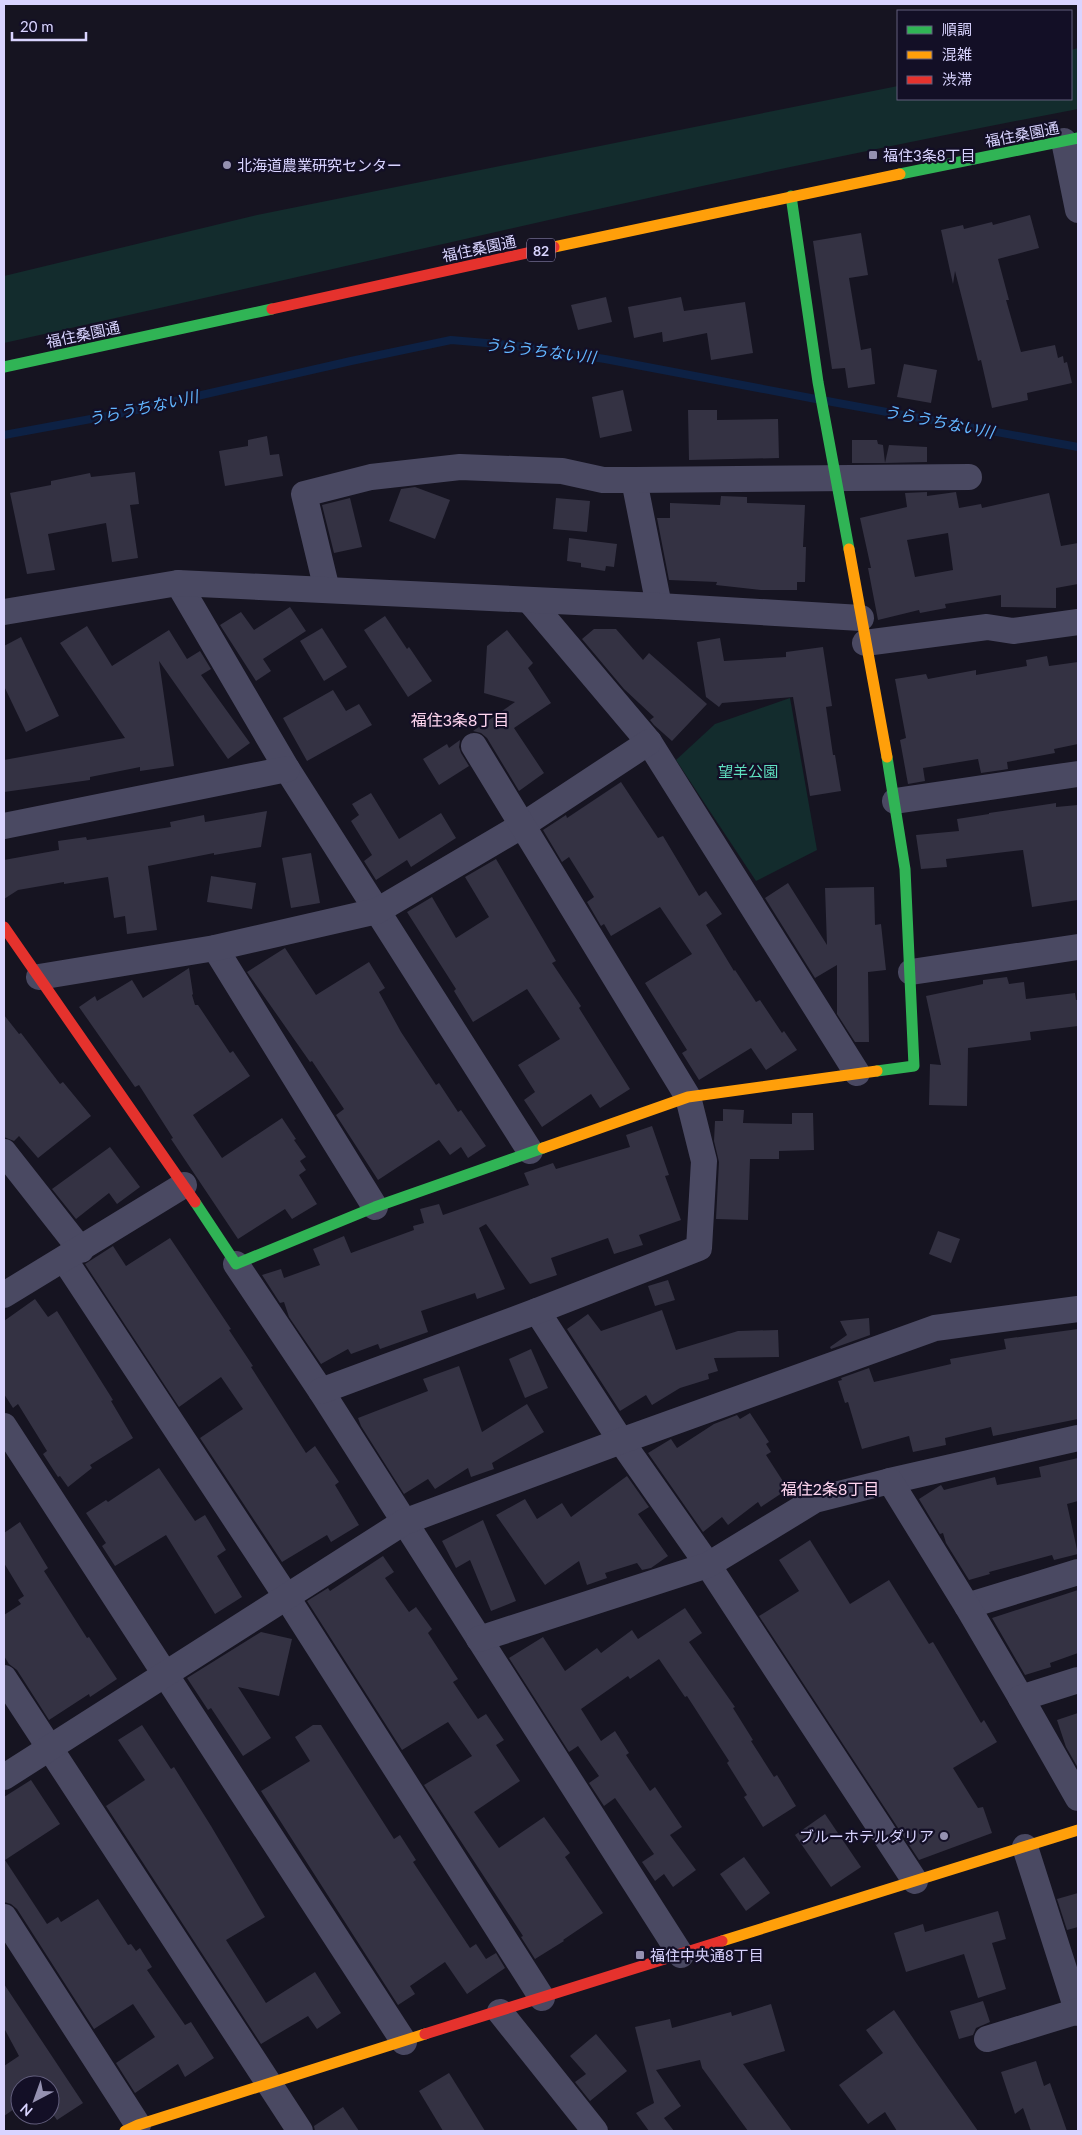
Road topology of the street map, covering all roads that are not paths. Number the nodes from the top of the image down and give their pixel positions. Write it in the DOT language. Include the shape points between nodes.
graph roads {
  1 [pos="1071,139"];
  2 [pos="791,196"];
  3 [pos="1078,210"];
  4 [pos="4,367"];
  5 [pos="969,477"];
  6 [pos="836,478"];
  7 [pos="634,480"];
  8 [pos="178,583"];
  9 [pos="327,590"];
  10 [pos="529,600"];
  11 [pos="660,606"];
  12 [pos="4,612"];
  13 [pos="1078,622"];
  14 [pos="863,630"];
  15 [pos="649,742"];
  16 [pos="474,746"];
  17 [pos="287,769"];
  18 [pos="1078,774"];
  19 [pos="895,801"];
  20 [pos="523,825"];
  21 [pos="4,826"];
  22 [pos="377,911"];
  23 [pos="4,927"];
  24 [pos="215,948"];
  25 [pos="1078,948"];
  26 [pos="910,972"];
  27 [pos="39,977"];
  28 [pos="856,1073"];
  29 [pos="688,1097"];
  30 [pos="530,1151"];
  31 [pos="4,1152"];
  32 [pos="184,1185"];
  33 [pos="375,1207"];
  34 [pos="73,1254"];
  35 [pos="236,1264"];
  36 [pos="4,1295"];
  37 [pos="1078,1309"];
  38 [pos="537,1311"];
  39 [pos="320,1391"];
  40 [pos="4,1426"];
  41 [pos="1078,1438"];
  42 [pos="621,1441"];
  43 [pos="890,1481"];
  44 [pos="404,1522"];
  45 [pos="708,1566"];
  46 [pos="1078,1572"];
  47 [pos="286,1596"];
  48 [pos="967,1606"];
  49 [pos="478,1638"];
  50 [pos="166,1674"];
  51 [pos="4,1678"];
  52 [pos="1078,1680"];
  53 [pos="1021,1698"];
  54 [pos="48,1748"];
  55 [pos="4,1777"];
  56 [pos="1078,1798"];
  57 [pos="1078,1830"];
  58 [pos="1025,1847"];
  59 [pos="915,1881"];
  60 [pos="4,1917"];
  61 [pos="681,1955"];
  62 [pos="542,1998"];
  63 [pos="500,2012"];
  64 [pos="1078,2012"];
  65 [pos="987,2039"];
  66 [pos="404,2042"];
  67 [pos="270,2082"];
  68 [pos="131,2128"];
  69 [pos="300,2131"];
  70 [pos="596,2131"];
  1 -- 2 [label="street, 福住桑園通 / 82"];
  1 -- 3 [label="street"];
  2 -- 4 [label="street, 福住桑園通 / 82"];
  2 -- 6 [label="street" via="818,382"];
  5 -- 6 [label="street"];
  6 -- 7 [label="street"];
  6 -- 14 [label="street"];
  7 -- 9 [label="street" via="603,480 562,471 460,467 371,477 304,494"];
  7 -- 11 [label="street"];
  8 -- 9 [label="street"];
  8 -- 12 [label="street"];
  8 -- 17 [label="street"];
  9 -- 10 [label="street"];
  10 -- 11 [label="street"];
  10 -- 15 [label="street"];
  11 -- 14 [label="street"];
  13 -- 14 [label="street" via="1013,631 987,627"];
  14 -- 19 [label="street"];
  15 -- 20 [label="street"];
  15 -- 28 [label="street"];
  16 -- 20 [label="street"];
  17 -- 21 [label="street"];
  17 -- 22 [label="street"];
  18 -- 19 [label="street"];
  19 -- 26 [label="street" via="905,869"];
  20 -- 22 [label="street"];
  20 -- 29 [label="street"];
  22 -- 24 [label="street"];
  22 -- 30 [label="street"];
  23 -- 27 [label="street"];
  24 -- 27 [label="street"];
  24 -- 33 [label="street"];
  25 -- 26 [label="street"];
  26 -- 28 [label="street" via="914,1066"];
  27 -- 32 [label="street"];
  28 -- 29 [label="street"];
  29 -- 30 [label="street"];
  29 -- 38 [label="street" via="704,1161 699,1248"];
  30 -- 33 [label="street"];
  31 -- 34 [label="street"];
  32 -- 34 [label="street"];
  32 -- 35 [label="street"];
  33 -- 35 [label="street"];
  34 -- 36 [label="street"];
  34 -- 47 [label="street"];
  35 -- 39 [label="street"];
  37 -- 42 [label="street" via="935,1328"];
  38 -- 39 [label="street"];
  38 -- 42 [label="street"];
  39 -- 44 [label="street"];
  40 -- 50 [label="street"];
  41 -- 43 [label="street"];
  42 -- 44 [label="street"];
  42 -- 45 [label="street"];
  43 -- 45 [label="street" via="815,1500"];
  43 -- 48 [label="street"];
  44 -- 47 [label="street"];
  44 -- 49 [label="street"];
  45 -- 49 [label="street"];
  45 -- 59 [label="street"];
  46 -- 48 [label="street"];
  47 -- 50 [label="street"];
  47 -- 62 [label="street"];
  48 -- 53 [label="street"];
  49 -- 61 [label="street"];
  50 -- 54 [label="street"];
  50 -- 66 [label="street"];
  51 -- 54 [label="street"];
  52 -- 53 [label="street"];
  53 -- 56 [label="street"];
  54 -- 55 [label="street"];
  54 -- 67 [label="street"];
  57 -- 58 [label="street"];
  58 -- 59 [label="street"];
  58 -- 64 [label="street"];
  59 -- 61 [label="street"];
  60 -- 68 [label="street"];
  61 -- 62 [label="street"];
  62 -- 63 [label="street"];
  63 -- 66 [label="street"];
  63 -- 70 [label="street"];
  64 -- 65 [label="street"];
  66 -- 67 [label="street"];
  67 -- 68 [label="street"];
  67 -- 69 [label="street"];
}
